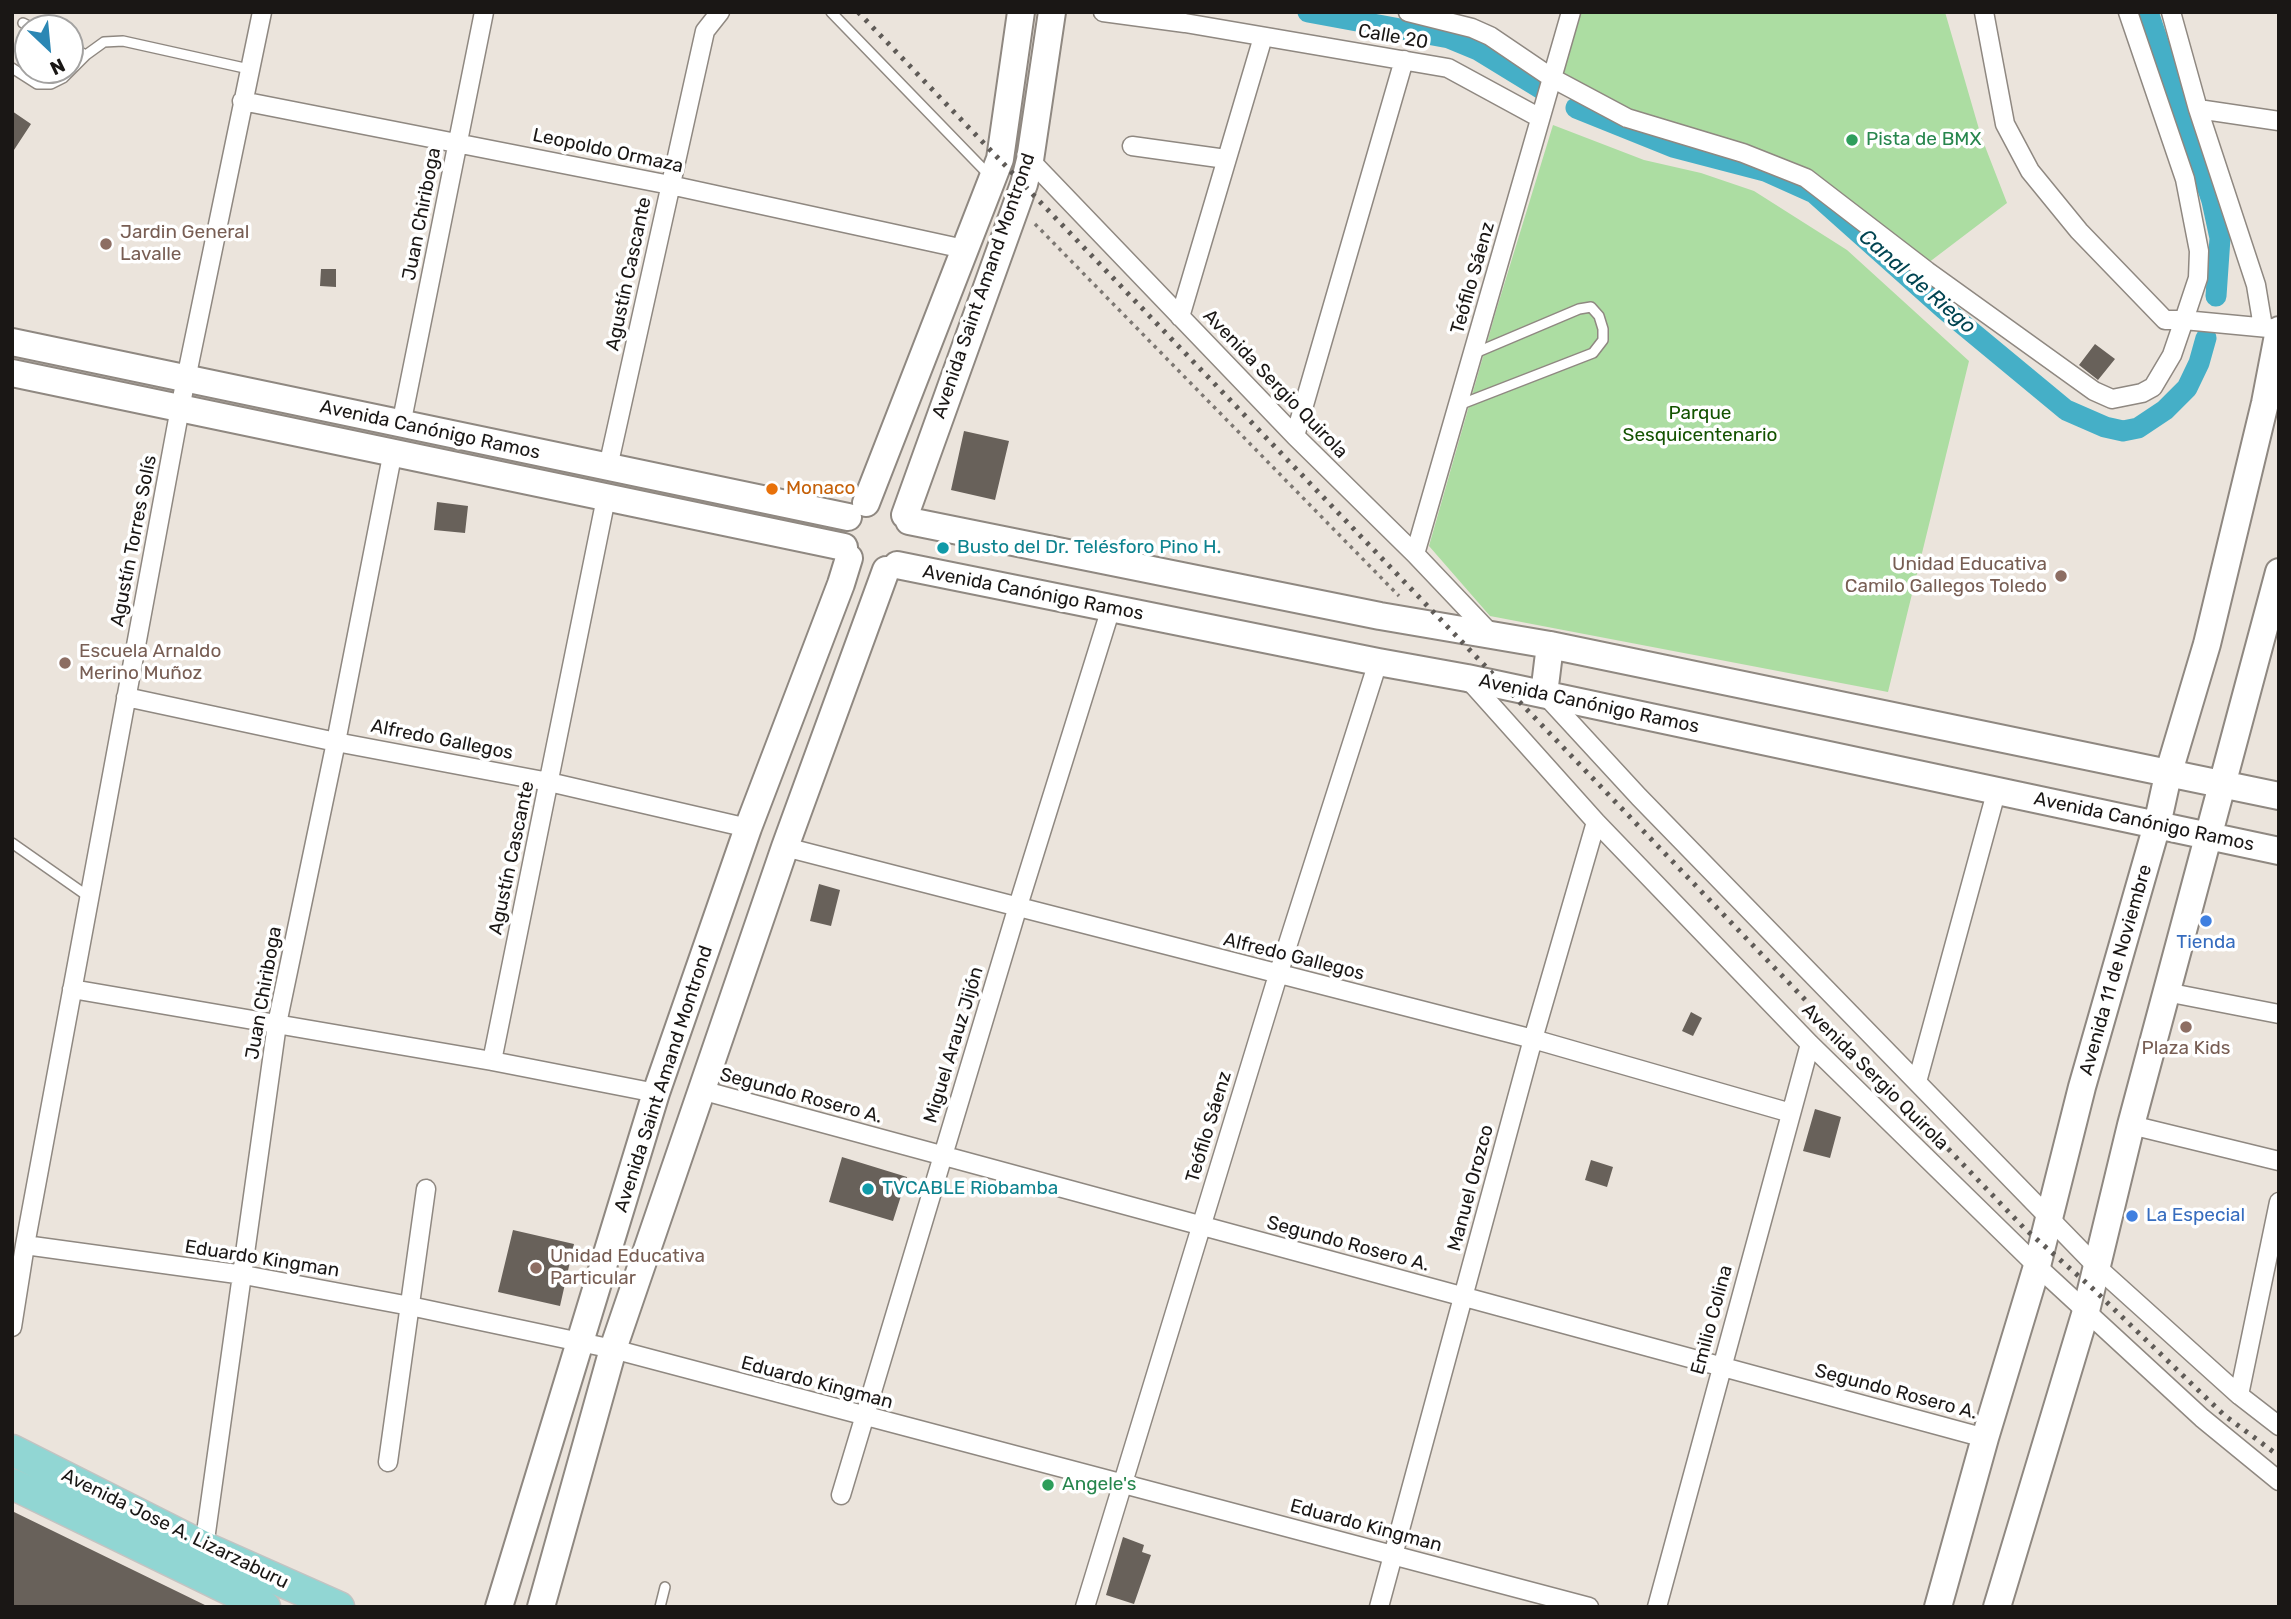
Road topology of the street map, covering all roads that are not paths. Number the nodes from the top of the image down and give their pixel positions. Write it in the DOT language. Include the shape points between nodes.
graph roads {
  1 [pos="262,12"];
  2 [pos="484,12"];
  3 [pos="720,12"];
  4 [pos="831,12"];
  5 [pos="1021,12"];
  6 [pos="1052,12"];
  7 [pos="1103,12"];
  8 [pos="1571,12"];
  9 [pos="1984,12"];
  10 [pos="2128,12"];
  11 [pos="2171,12"];
  12 [pos="1417,13"];
  13 [pos="1263,37"];
  14 [pos="86,55"];
  15 [pos="1404,61"];
  16 [pos="12,68"];
  17 [pos="249,69"];
  18 [pos="1552,78"];
  19 [pos="242,101"];
  20 [pos="2198,109"];
  21 [pos="1540,118"];
  22 [pos="2279,121"];
  23 [pos="458,142"];
  24 [pos="1132,146"];
  25 [pos="1226,159"];
  26 [pos="1030,160"];
  27 [pos="993,178"];
  28 [pos="670,185"];
  29 [pos="964,249"];
  30 [pos="1180,317"];
  31 [pos="2184,320"];
  32 [pos="2273,329"];
  33 [pos="12,342"];
  34 [pos="1473,354"];
  35 [pos="12,373"];
  36 [pos="187,379"];
  37 [pos="1458,405"];
  38 [pos="180,408"];
  39 [pos="401,425"];
  40 [pos="1295,436"];
  41 [pos="393,452"];
  42 [pos="608,467"];
  43 [pos="606,498"];
  44 [pos="857,510"];
  45 [pos="907,518"];
  46 [pos="847,552"];
  47 [pos="1415,554"];
  48 [pos="892,568"];
  49 [pos="2279,572"];
  50 [pos="1111,608"];
  51 [pos="1491,634"];
  52 [pos="1550,645"];
  53 [pos="1378,662"];
  54 [pos="1467,678"];
  55 [pos="1544,694"];
  56 [pos="126,697"];
  57 [pos="337,742"];
  58 [pos="2168,775"];
  59 [pos="549,782"];
  60 [pos="2222,784"];
  61 [pos="1997,789"];
  62 [pos="2279,796"];
  63 [pos="1597,822"];
  64 [pos="2157,825"];
  65 [pos="748,828"];
  66 [pos="2208,836"];
  67 [pos="12,843"];
  68 [pos="785,847"];
  69 [pos="2279,852"];
  70 [pos="89,897"];
  71 [pos="1018,906"];
  72 [pos="1278,975"];
  73 [pos="72,989"];
  74 [pos="2166,992"];
  75 [pos="2279,1014"];
  76 [pos="277,1024"];
  77 [pos="1533,1039"];
  78 [pos="1810,1044"];
  79 [pos="492,1061"];
  80 [pos="1917,1082"];
  81 [pos="701,1090"];
  82 [pos="656,1093"];
  83 [pos="1791,1113"];
  84 [pos="2131,1125"];
  85 [pos="942,1156"];
  86 [pos="2279,1161"];
  87 [pos="426,1189"];
  88 [pos="2279,1202"];
  89 [pos="2049,1218"];
  90 [pos="1200,1226"];
  91 [pos="25,1245"];
  92 [pos="2037,1266"];
  93 [pos="2096,1267"];
  94 [pos="244,1275"];
  95 [pos="1463,1297"];
  96 [pos="410,1306"];
  97 [pos="2086,1311"];
  98 [pos="12,1327"];
  99 [pos="580,1342"];
  100 [pos="613,1349"];
  101 [pos="1721,1367"];
  102 [pos="2239,1395"];
  103 [pos="863,1417"];
  104 [pos="2279,1426"];
  105 [pos="1984,1438"];
  106 [pos="12,1450"];
  107 [pos="388,1462"];
  108 [pos="2279,1481"];
  109 [pos="12,1484"];
  110 [pos="1122,1485"];
  111 [pos="841,1495"];
  112 [pos="204,1547"];
  113 [pos="1393,1554"];
  114 [pos="665,1587"];
  115 [pos="265,1607"];
  116 [pos="339,1607"];
  117 [pos="499,1607"];
  118 [pos="541,1607"];
  119 [pos="660,1607"];
  120 [pos="1085,1607"];
  121 [pos="1379,1607"];
  122 [pos="1589,1607"];
  123 [pos="1657,1607"];
  124 [pos="1938,1607"];
  125 [pos="1997,1607"];
  1 -- 17 [label="street, Agustín Torres Solís"];
  2 -- 23 [label="street, Juan Chiriboga"];
  3 -- 28 [label="street, Agustín Cascante" via="705,31"];
  4 -- 27 [label="lane"];
  5 -- 27 [label="main road, Avenida Saint Amand Montrond" via="1000,159"];
  6 -- 26 [label="main road, Avenida Saint Amand Montrond"];
  7 -- 13 [label="street, Calle 20"];
  8 -- 18 [label="street, Teófilo Sáenz"];
  9 -- 31 [label="street" via="2005,124 2030,171 2079,231 2165,320"];
  10 -- 31 [label="street" via="2185,179 2199,251 2198,278"];
  11 -- 20 [label="street"];
  12 -- 18 [label="street, Calle 20" via="1472,27"];
  13 -- 15 [label="street, Calle 20"];
  13 -- 25 [label="street"];
  14 -- 16 [label="lane" via="51,85 37,84"];
  14 -- 17 [label="lane" via="104,42 123,41"];
  15 -- 21 [label="street, Calle 20" via="1448,68"];
  15 -- 40 [label="street"];
  17 -- 19 [label="street, Agustín Torres Solís"];
  18 -- 21 [label="street, Teófilo Sáenz"];
  18 -- 31 [label="street, Calle 20" via="1627,118 1806,177 1927,271 2094,391 2112,399 2153,387 2172,355"];
  19 -- 23 [label="street, Leopoldo Ormaza"];
  19 -- 36 [label="street, Agustín Torres Solís"];
  20 -- 22 [label="street"];
  20 -- 32 [label="street"];
  21 -- 34 [label="street, Teófilo Sáenz"];
  23 -- 28 [label="street, Leopoldo Ormaza"];
  23 -- 39 [label="street, Juan Chiriboga"];
  24 -- 25 [label="street"];
  25 -- 30 [label="street"];
  26 -- 30 [label="street, Avenida Sergio Quirola"];
  26 -- 45 [label="main road, Avenida Saint Amand Montrond"];
  27 -- 29 [label="main road, Avenida Saint Amand Montrond"];
  28 -- 29 [label="street, Leopoldo Ormaza"];
  28 -- 42 [label="street, Agustín Cascante"];
  29 -- 44 [label="main road, Avenida Saint Amand Montrond"];
  30 -- 40 [label="street, Avenida Sergio Quirola"];
  31 -- 32 [label="street"];
  32 -- 58 [label="main road, Avenida 11 de Noviembre" via="2265,403 2210,631"];
  33 -- 36 [label="main road, Avenida Canónigo Ramos"];
  34 -- 37 [label="street, Teófilo Sáenz"];
  34 -- 37 [label="lane" via="1579,309 1591,307 1603,329 1604,340 1593,353"];
  35 -- 38 [label="main road, Avenida Canónigo Ramos"];
  36 -- 38 [label="street, Agustín Torres Solís"];
  36 -- 39 [label="main road, Avenida Canónigo Ramos"];
  37 -- 47 [label="street, Teófilo Sáenz"];
  38 -- 41 [label="main road, Avenida Canónigo Ramos"];
  38 -- 56 [label="street, Agustín Torres Solís"];
  39 -- 42 [label="main road, Avenida Canónigo Ramos"];
  40 -- 47 [label="street, Avenida Sergio Quirola"];
  41 -- 43 [label="main road, Avenida Canónigo Ramos"];
  41 -- 57 [label="street, Juan Chiriboga"];
  42 -- 44 [label="main road, Avenida Canónigo Ramos"];
  43 -- 46 [label="main road, Avenida Canónigo Ramos"];
  43 -- 59 [label="street, Agustín Cascante"];
  44 -- 45 [label="main road, Avenida Canónigo Ramos" via="877,501 888,503"];
  44 -- 46 [label="main road" via="842,536"];
  45 -- 48 [label="main road, Avenida Canónigo Ramos" via="911,545 904,560"];
  45 -- 51 [label="main road, Avenida Canónigo Ramos"];
  46 -- 48 [label="main road, Avenida Canónigo Ramos" via="862,568"];
  46 -- 65 [label="main road, Avenida Saint Amand Montrond" via="841,584"];
  47 -- 51 [label="street, Avenida Sergio Quirola"];
  48 -- 50 [label="main road, Avenida Canónigo Ramos"];
  48 -- 68 [label="main road, Avenida Saint Amand Montrond"];
  49 -- 60 [label="main road"];
  50 -- 53 [label="main road, Avenida Canónigo Ramos"];
  50 -- 71 [label="street, Miguel Arauz Jijón"];
  51 -- 52 [label="main road, Avenida Canónigo Ramos"];
  52 -- 55 [label="main road"];
  52 -- 58 [label="main road, Avenida Canónigo Ramos"];
  53 -- 54 [label="main road, Avenida Canónigo Ramos"];
  53 -- 72 [label="street, Teófilo Sáenz"];
  54 -- 55 [label="main road, Avenida Canónigo Ramos"];
  54 -- 63 [label="street, Avenida Sergio Quirola"];
  55 -- 61 [label="main road, Avenida Canónigo Ramos"];
  55 -- 80 [label="street, Avenida Sergio Quirola"];
  56 -- 57 [label="street, Alfredo Gallegos"];
  56 -- 70 [label="street, Agustín Torres Solís"];
  57 -- 59 [label="street, Alfredo Gallegos"];
  57 -- 76 [label="street, Juan Chiriboga"];
  58 -- 60 [label="main road, Avenida Canónigo Ramos"];
  58 -- 64 [label="main road, Avenida 11 de Noviembre"];
  59 -- 65 [label="street, Alfredo Gallegos"];
  59 -- 79 [label="street, Agustín Cascante"];
  60 -- 62 [label="main road, Avenida Canónigo Ramos"];
  60 -- 66 [label="main road"];
  61 -- 64 [label="main road, Avenida Canónigo Ramos"];
  61 -- 80 [label="street"];
  63 -- 77 [label="street, Manuel Orozco"];
  63 -- 78 [label="street, Avenida Sergio Quirola"];
  64 -- 66 [label="main road, Avenida Canónigo Ramos"];
  64 -- 89 [label="main road, Avenida 11 de Noviembre"];
  65 -- 82 [label="main road, Avenida Saint Amand Montrond"];
  66 -- 69 [label="main road, Avenida Canónigo Ramos"];
  66 -- 74 [label="main road"];
  67 -- 70 [label="lane"];
  68 -- 71 [label="street, Alfredo Gallegos"];
  68 -- 81 [label="main road, Avenida Saint Amand Montrond"];
  70 -- 73 [label="street, Agustín Torres Solís"];
  71 -- 72 [label="street, Alfredo Gallegos"];
  71 -- 85 [label="street, Miguel Arauz Jijón"];
  72 -- 77 [label="street, Alfredo Gallegos"];
  72 -- 90 [label="street, Teófilo Sáenz"];
  73 -- 76 [label="street"];
  73 -- 91 [label="street, Agustín Torres Solís"];
  74 -- 75 [label="street"];
  74 -- 84 [label="main road"];
  76 -- 79 [label="street"];
  76 -- 94 [label="street, Juan Chiriboga"];
  77 -- 83 [label="street, Alfredo Gallegos"];
  77 -- 95 [label="street, Manuel Orozco"];
  78 -- 83 [label="street, Emilio Colina"];
  78 -- 92 [label="street, Avenida Sergio Quirola"];
  79 -- 82 [label="street"];
  80 -- 89 [label="street, Avenida Sergio Quirola"];
  81 -- 85 [label="street, Segundo Rosero A."];
  81 -- 100 [label="main road, Avenida Saint Amand Montrond"];
  82 -- 99 [label="main road, Avenida Saint Amand Montrond"];
  83 -- 101 [label="street, Emilio Colina"];
  84 -- 86 [label="street"];
  84 -- 93 [label="main road"];
  85 -- 90 [label="street, Segundo Rosero A."];
  85 -- 103 [label="street, Miguel Arauz Jijón"];
  87 -- 96 [label="street"];
  88 -- 102 [label="street"];
  89 -- 92 [label="main road, Avenida 11 de Noviembre"];
  89 -- 93 [label="street, Avenida Sergio Quirola"];
  90 -- 95 [label="street, Segundo Rosero A."];
  90 -- 110 [label="street, Teófilo Sáenz"];
  91 -- 94 [label="street, Eduardo Kingman"];
  91 -- 98 [label="street, Agustín Torres Solís"];
  92 -- 97 [label="street, Avenida Sergio Quirola"];
  92 -- 105 [label="main road, Avenida 11 de Noviembre"];
  93 -- 97 [label="main road"];
  93 -- 102 [label="street, Avenida Sergio Quirola"];
  94 -- 96 [label="street, Eduardo Kingman"];
  94 -- 112 [label="street, Juan Chiriboga"];
  95 -- 101 [label="street, Segundo Rosero A."];
  95 -- 113 [label="street, Manuel Orozco"];
  96 -- 99 [label="street, Eduardo Kingman"];
  96 -- 107 [label="street"];
  97 -- 108 [label="street, Avenida Sergio Quirola" via="2202,1418"];
  97 -- 125 [label="main road"];
  99 -- 100 [label="street, Eduardo Kingman"];
  99 -- 117 [label="main road, Avenida Saint Amand Montrond"];
  100 -- 103 [label="street, Eduardo Kingman"];
  100 -- 118 [label="main road, Avenida Saint Amand Montrond"];
  101 -- 105 [label="street, Segundo Rosero A."];
  101 -- 123 [label="street, Emilio Colina"];
  102 -- 104 [label="street, Avenida Sergio Quirola"];
  103 -- 110 [label="street, Eduardo Kingman"];
  103 -- 111 [label="street, Miguel Arauz Jijón"];
  105 -- 124 [label="main road, Avenida 11 de Noviembre"];
  106 -- 112 [label="main road, Avenida Jose A. Lizarzaburu"];
  109 -- 115 [label="main road, Avenida Jose A. Lizarzaburu"];
  110 -- 113 [label="street, Eduardo Kingman"];
  110 -- 120 [label="street, Teófilo Sáenz"];
  112 -- 116 [label="main road, Avenida Jose A. Lizarzaburu"];
  113 -- 121 [label="street, Manuel Orozco"];
  113 -- 122 [label="street, Eduardo Kingman"];
  114 -- 119 [label="lane"];
}
